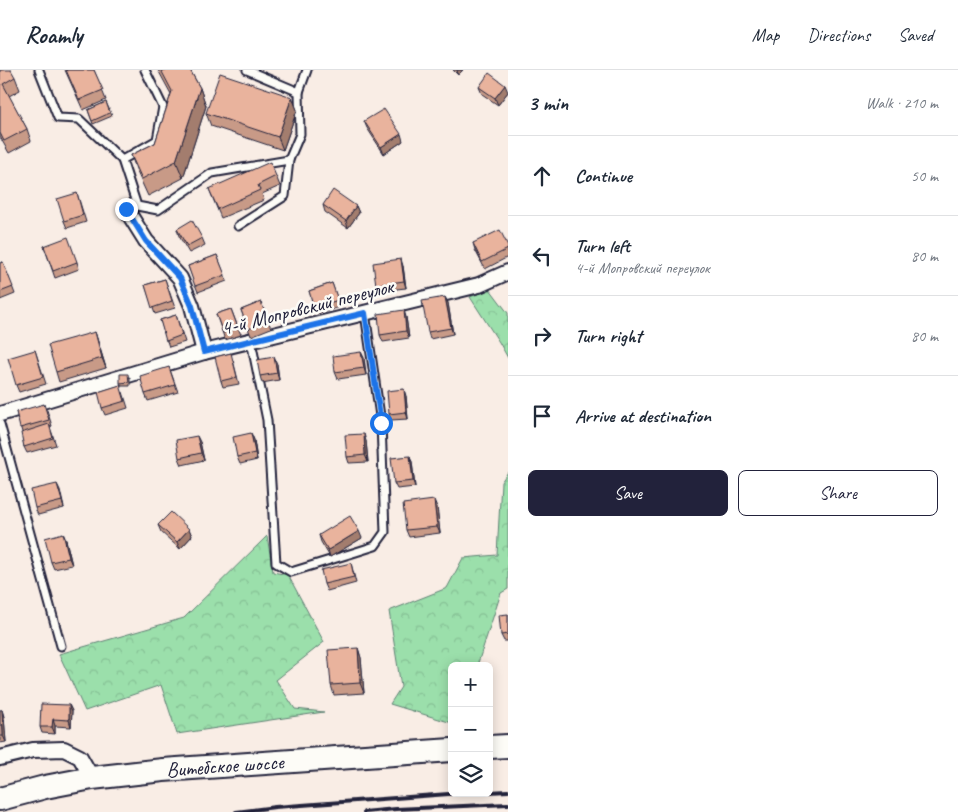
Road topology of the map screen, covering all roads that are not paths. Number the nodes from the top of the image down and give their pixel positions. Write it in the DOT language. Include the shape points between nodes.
graph roads {
  1 [pos="39,70"];
  2 [pos="145,70"];
  3 [pos="247,70"];
  4 [pos="307,70"];
  5 [pos="298,92"];
  6 [pos="122,160"];
  7 [pos="289,160"];
  8 [pos="126,209"];
  9 [pos="238,226"];
  10 [pos="508,272"];
  11 [pos="365,313"];
  12 [pos="251,341"];
  13 [pos="204,352"];
  14 [pos="0,414"];
  15 [pos="0,424"];
  16 [pos="61,646"];
  17 [pos="448,750"];
  18 [pos="0,758"];
  19 [pos="92,778"];
  20 [pos="0,800"];
  1 -- 6 [label="lane" via="58,118 79,119"];
  2 -- 6 [label="lane" via="163,107 157,140"];
  3 -- 5 [label="lane"];
  4 -- 5 [label="lane"];
  5 -- 7 [label="lane" via="300,134"];
  6 -- 7 [label="lane" via="137,206 158,210 212,173"];
  7 -- 9 [label="lane" via="285,196"];
  8 -- 13 [label="street" via="146,241 180,278 192,306"];
  10 -- 11 [label="street, 4-й Мопровский переулок" via="479,285"];
  11 -- 12 [label="street, 4-й Мопровский переулок"];
  11 -- 12 [label="lane" via="381,423 384,532 374,546 291,572 276,563 266,420"];
  12 -- 13 [label="street, 4-й Мопровский переулок"];
  13 -- 14 [label="street, 4-й Мопровский переулок"];
  15 -- 16 [label="lane"];
  17 -- 19 [label="main road, Витебское шоссе"];
  18 -- 19 [label="street" via="33,750 64,749 80,757"];
  19 -- 20 [label="main road, Витебское шоссе"];
}
